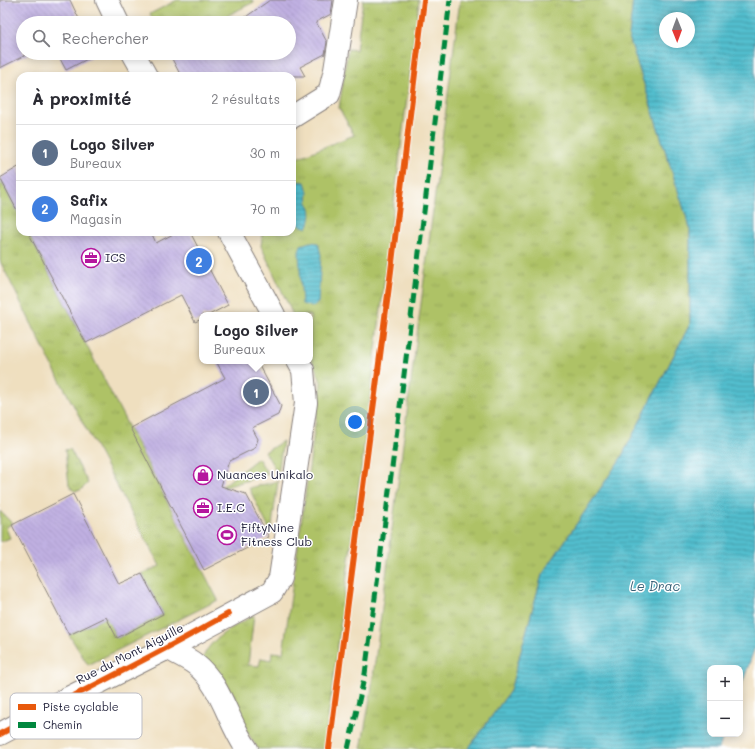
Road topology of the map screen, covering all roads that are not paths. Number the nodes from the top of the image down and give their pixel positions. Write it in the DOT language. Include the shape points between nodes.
graph roads {
  1 [pos="107,0"];
  2 [pos="346,0"];
  3 [pos="115,16"];
  4 [pos="137,60"];
  5 [pos="144,72"];
  6 [pos="296,115"];
  7 [pos="231,236"];
  8 [pos="272,312"];
  9 [pos="300,364"];
  10 [pos="168,648"];
  11 [pos="78,693"];
  12 [pos="10,729"];
  13 [pos="0,734"];
  14 [pos="247,749"];
  1 -- 3 [label="street"];
  2 -- 6 [label="street" via="329,94"];
  4 -- 5 [label="street"];
  7 -- 8 [label="street"];
  9 -- 10 [label="street, Rue du Mont Aiguille" via="303,370 306,403 280,578 272,592"];
  10 -- 11 [label="street, Rue du Mont Aiguille"];
  10 -- 14 [label="street" via="196,665 214,686"];
  12 -- 13 [label="street, Rue du Mont Aiguille"];
}
